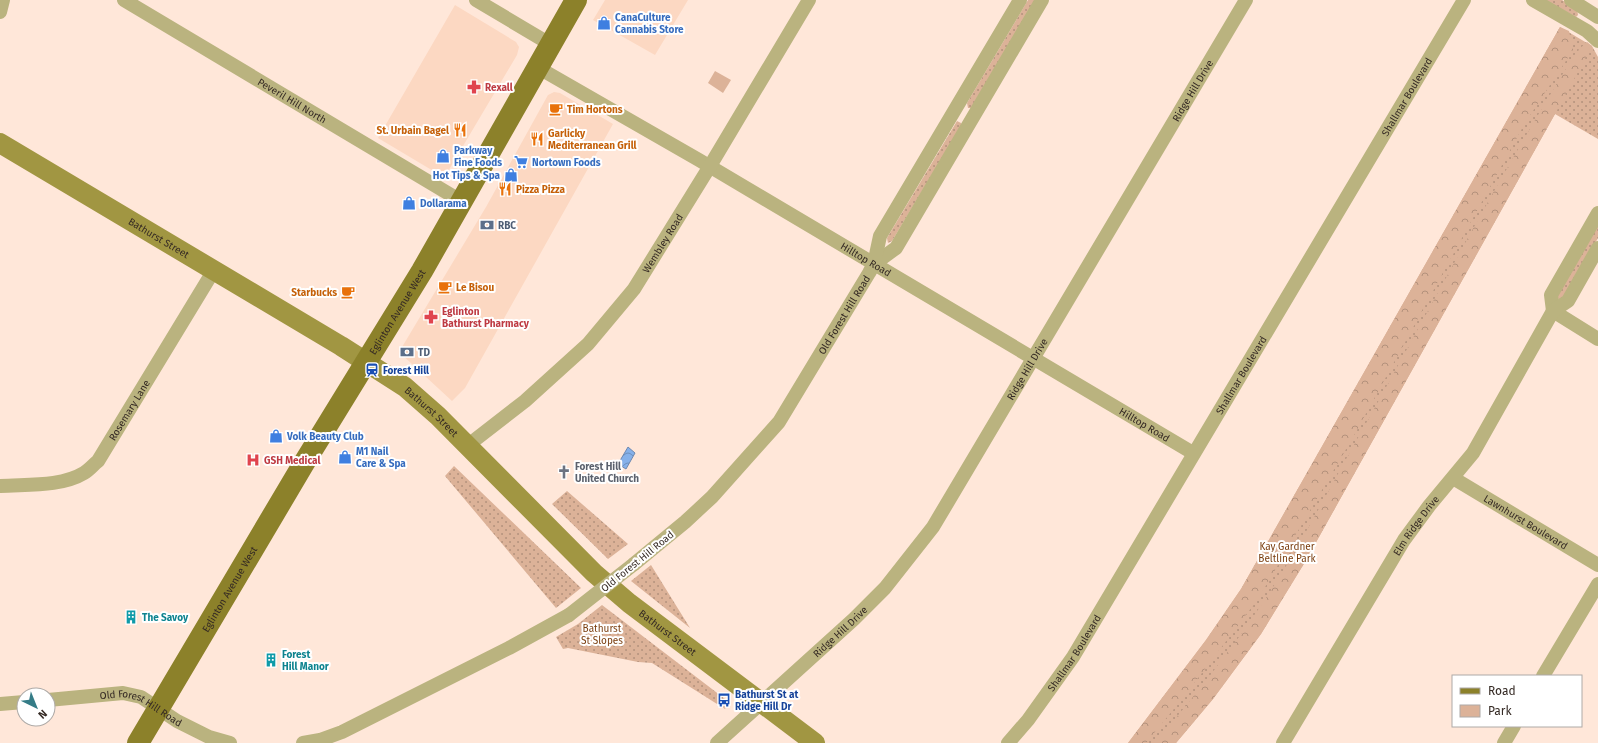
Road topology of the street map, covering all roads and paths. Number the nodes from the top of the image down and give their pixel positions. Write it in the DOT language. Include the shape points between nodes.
graph roads {
  1 [pos="3,0"];
  2 [pos="124,0"];
  3 [pos="476,0"];
  4 [pos="576,0"];
  5 [pos="809,0"];
  6 [pos="1020,0"];
  7 [pos="1042,0"];
  8 [pos="1246,0"];
  9 [pos="1464,0"];
  10 [pos="1533,0"];
  11 [pos="1570,0"];
  12 [pos="0,12"];
  13 [pos="1598,16"];
  14 [pos="1598,41"];
  15 [pos="550,44"];
  16 [pos="537,67"];
  17 [pos="956,110"];
  18 [pos="971,120"];
  19 [pos="0,142"];
  20 [pos="710,166"];
  21 [pos="461,201"];
  22 [pos="1598,213"];
  23 [pos="1598,248"];
  24 [pos="874,264"];
  25 [pos="214,270"];
  26 [pos="1553,311"];
  27 [pos="1598,339"];
  28 [pos="1033,359"];
  29 [pos="366,361"];
  30 [pos="467,446"];
  31 [pos="1193,453"];
  32 [pos="1453,478"];
  33 [pos="0,486"];
  34 [pos="1598,565"];
  35 [pos="1598,584"];
  36 [pos="1545,675"];
  37 [pos="56,699"];
  38 [pos="16,703"];
  39 [pos="762,703"];
  40 [pos="0,704"];
  41 [pos="159,709"];
  42 [pos="1513,727"];
  43 [pos="138,743"];
  44 [pos="230,743"];
  45 [pos="303,743"];
  46 [pos="717,743"];
  47 [pos="816,743"];
  48 [pos="1008,743"];
  49 [pos="1283,743"];
  50 [pos="1504,743"];
  1 -- 12 [label="street"];
  2 -- 21 [label="street, Peveril Hill North"];
  3 -- 15 [label="street"];
  4 -- 15 [label="main road, Eglinton Avenue West"];
  5 -- 20 [label="street, Wembley Road"];
  6 -- 17 [label="street, Old Forest Hill Road"];
  7 -- 18 [label="street, Old Forest Hill Road"];
  8 -- 28 [label="street, Ridge Hill Drive"];
  9 -- 31 [label="street, Shallmar Boulevard"];
  10 -- 14 [label="street" via="1587,31"];
  11 -- 13 [label="street"];
  15 -- 16 [label="main road, Eglinton Avenue West"];
  16 -- 20 [label="street, Hilltop Road"];
  16 -- 21 [label="main road, Eglinton Avenue West"];
  17 -- 18 [label="street"];
  17 -- 24 [label="street, Old Forest Hill Road" via="880,236"];
  18 -- 24 [label="street, Old Forest Hill Road" via="896,248"];
  19 -- 25 [label="main road, Bathurst Street"];
  20 -- 24 [label="street, Hilltop Road"];
  20 -- 30 [label="street, Wembley Road" via="634,289 597,334 536,392"];
  21 -- 29 [label="main road, Eglinton Avenue West" via="422,271"];
  22 -- 26 [label="street" via="1550,295"];
  23 -- 26 [label="street, Elm Ridge Drive" via="1568,301"];
  24 -- 28 [label="street, Hilltop Road"];
  24 -- 45 [label="street, Old Forest Hill Road, bridge" via="779,422 712,497 669,536 569,615 342,732"];
  25 -- 29 [label="main road, Bathurst Street"];
  25 -- 33 [label="street, Rosemary Lane" via="98,460 76,478 58,482"];
  26 -- 27 [label="street"];
  26 -- 32 [label="street, Elm Ridge Drive" via="1473,453"];
  28 -- 31 [label="street, Hilltop Road"];
  28 -- 39 [label="street, Ridge Hill Drive" via="934,527 854,619"];
  29 -- 30 [label="main road, Bathurst Street" via="405,387"];
  29 -- 41 [label="main road, Eglinton Avenue West"];
  30 -- 39 [label="main road, Bathurst Street" via="594,573 629,603"];
  31 -- 48 [label="street, Shallmar Boulevard" via="1072,657 1028,720"];
  32 -- 34 [label="street, Lawnhurst Boulevard"];
  32 -- 49 [label="street, Elm Ridge Drive" via="1404,540"];
  35 -- 36 [label="street"];
  37 -- 41 [label="street, Old Forest Hill Road" via="123,694 141,697"];
  38 -- 40 [label="street"];
  39 -- 46 [label="street, Ridge Hill Drive"];
  39 -- 47 [label="main road, Bathurst Street"];
  41 -- 43 [label="main road, Eglinton Avenue West"];
  41 -- 44 [label="street, Old Forest Hill Road" via="209,737"];
  42 -- 50 [label="street"];
}
